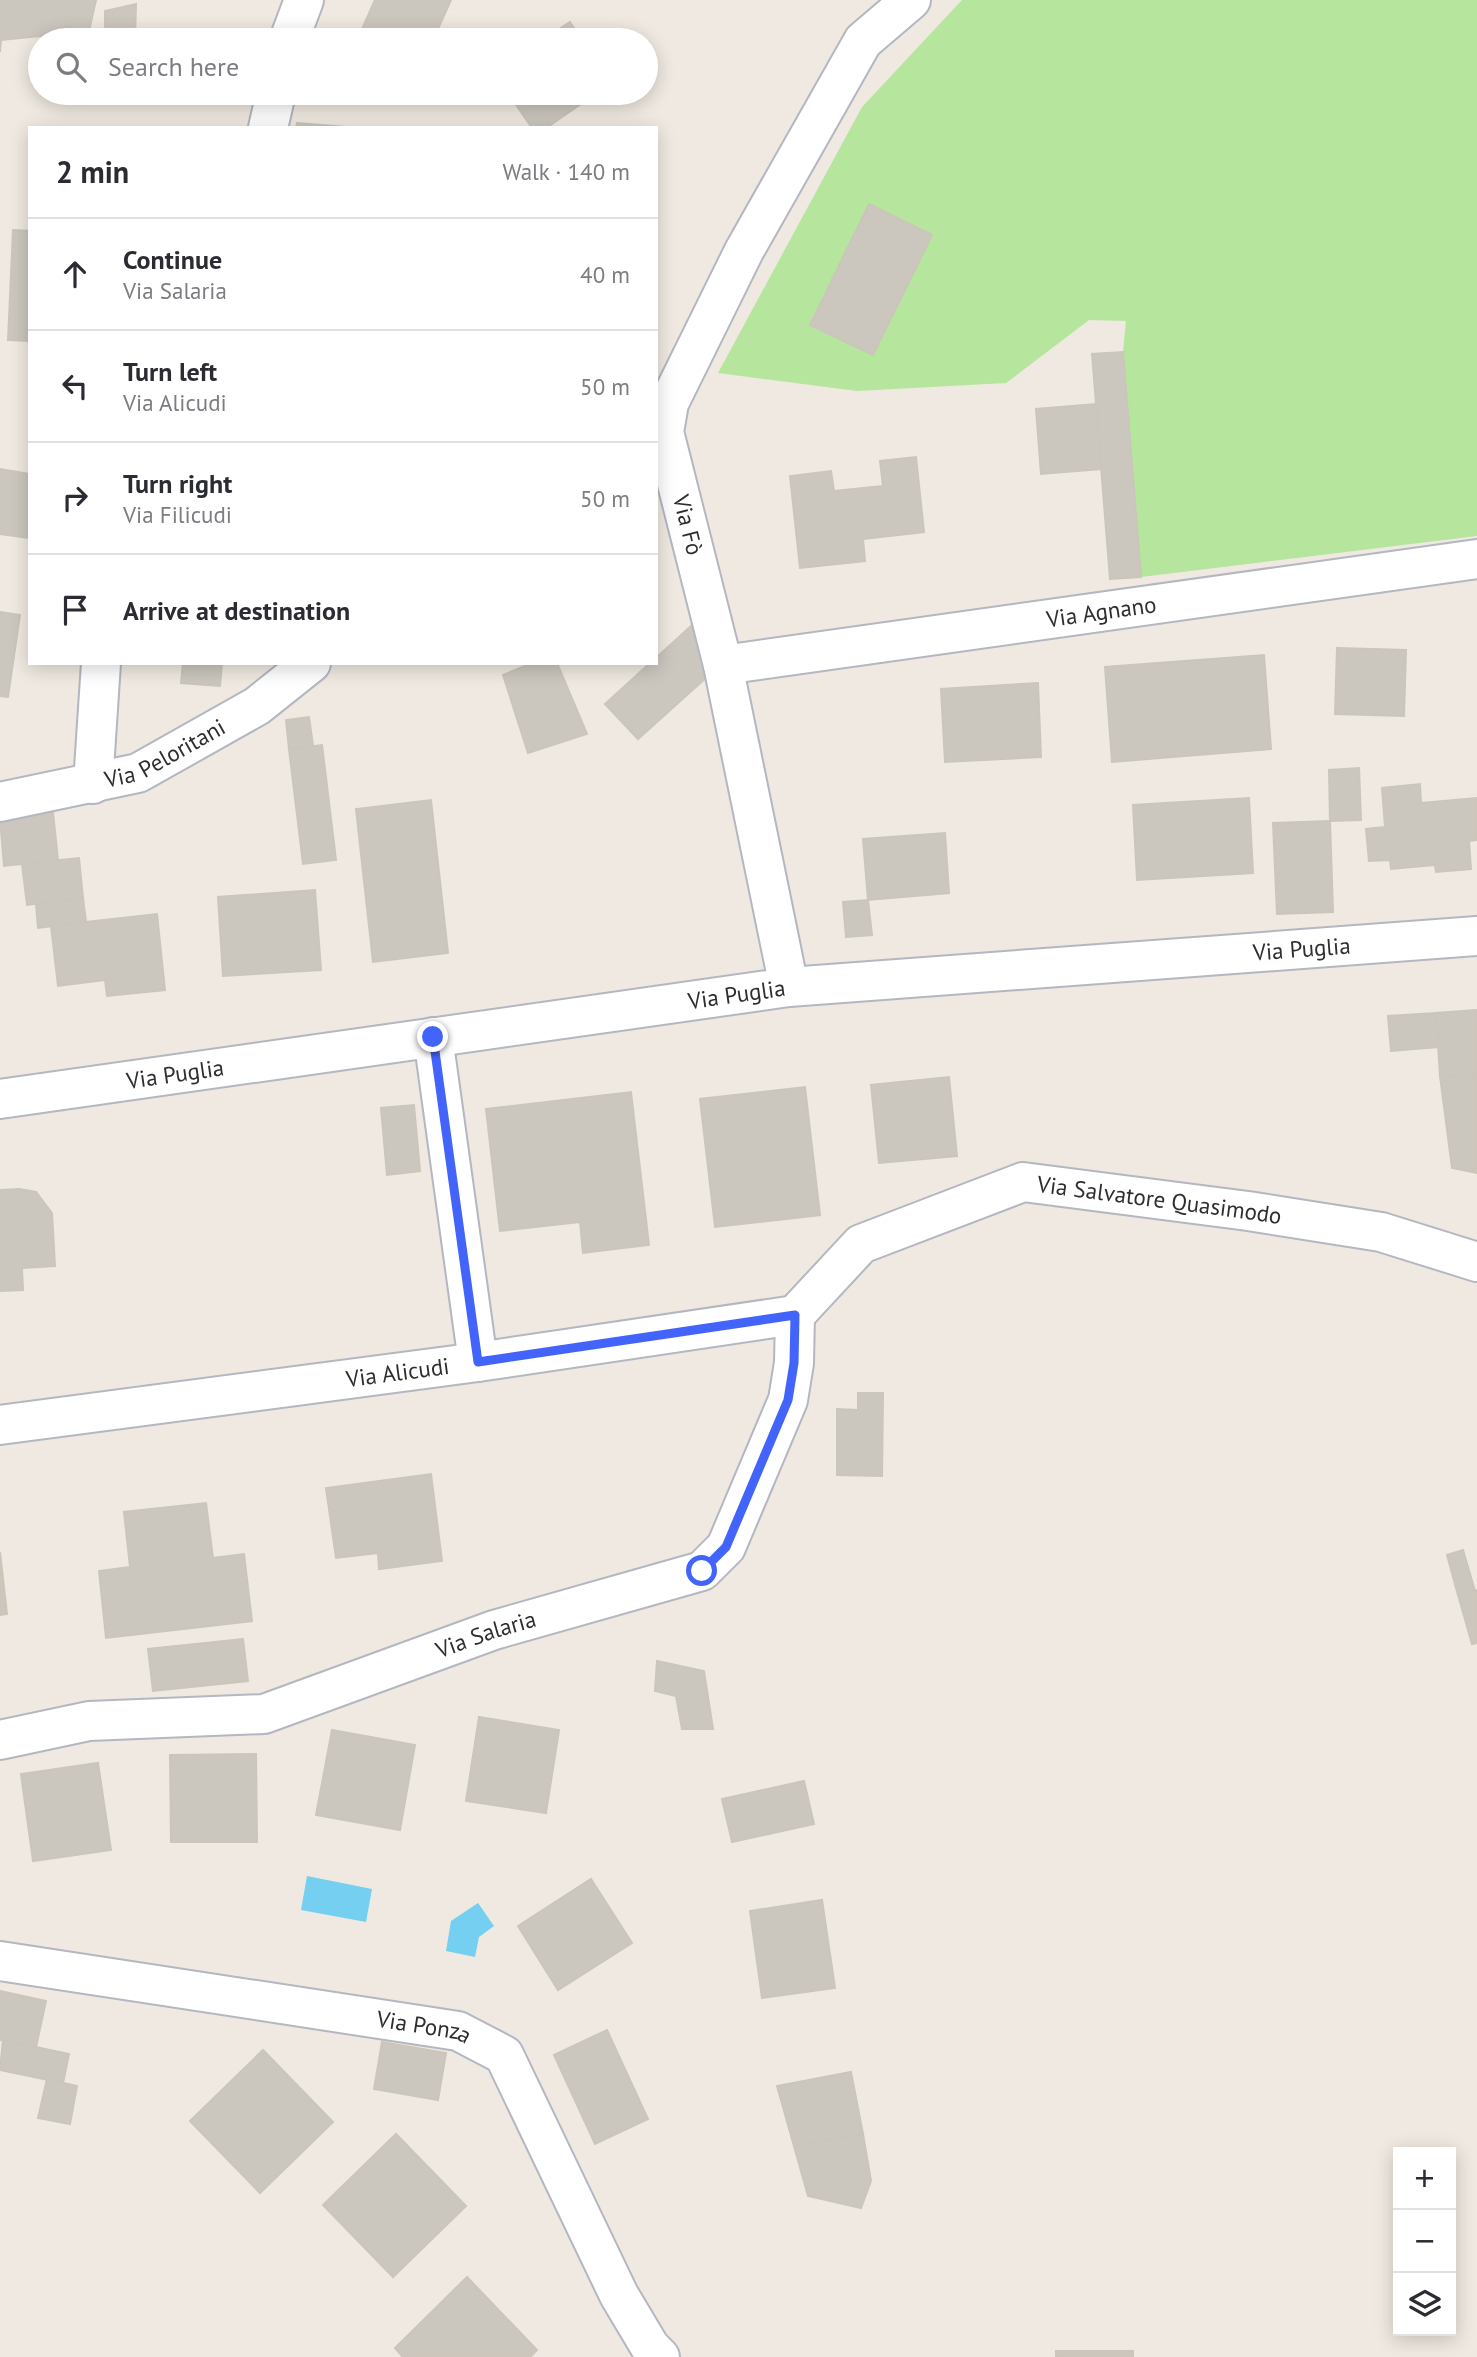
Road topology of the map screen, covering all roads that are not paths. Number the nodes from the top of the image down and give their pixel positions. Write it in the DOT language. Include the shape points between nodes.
graph roads {
  1 [pos="304,0"];
  2 [pos="911,0"];
  3 [pos="294,28"];
  4 [pos="273,105"];
  5 [pos="268,126"];
  6 [pos="663,406"];
  7 [pos="1477,559"];
  8 [pos="101,665"];
  9 [pos="308,665"];
  10 [pos="723,666"];
  11 [pos="93,784"];
  12 [pos="0,802"];
  13 [pos="1477,936"];
  14 [pos="789,987"];
  15 [pos="433,1037"];
  16 [pos="0,1099"];
  17 [pos="1477,1262"];
  18 [pos="795,1315"];
  19 [pos="478,1362"];
  20 [pos="0,1425"];
  21 [pos="0,1740"];
  22 [pos="0,1961"];
  23 [pos="660,2357"];
  1 -- 3 [label="street"];
  2 -- 6 [label="street, Via Fò" via="863,41"];
  4 -- 5 [label="street"];
  6 -- 10 [label="street, Via Fò" via="664,432"];
  7 -- 10 [label="street, Via Agnano"];
  8 -- 11 [label="street"];
  9 -- 11 [label="street, Via Peloritani" via="257,706 192,745 138,774"];
  10 -- 14 [label="street, Via Fò"];
  11 -- 12 [label="street, Via Peloritani"];
  13 -- 14 [label="street, Via Puglia"];
  14 -- 15 [label="street, Via Puglia"];
  15 -- 16 [label="street, Via Puglia"];
  15 -- 19 [label="street"];
  17 -- 18 [label="street, Via Salvatore Quasimodo" via="1381,1232 1023,1182 862,1244"];
  18 -- 19 [label="street, Via Alicudi"];
  18 -- 21 [label="street, Via Salaria" via="788,1400 726,1547 702,1571 494,1629 264,1714 89,1721"];
  19 -- 20 [label="street, Via Alicudi"];
  22 -- 23 [label="street, Via Ponza" via="458,2031 504,2054 619,2295"];
}
